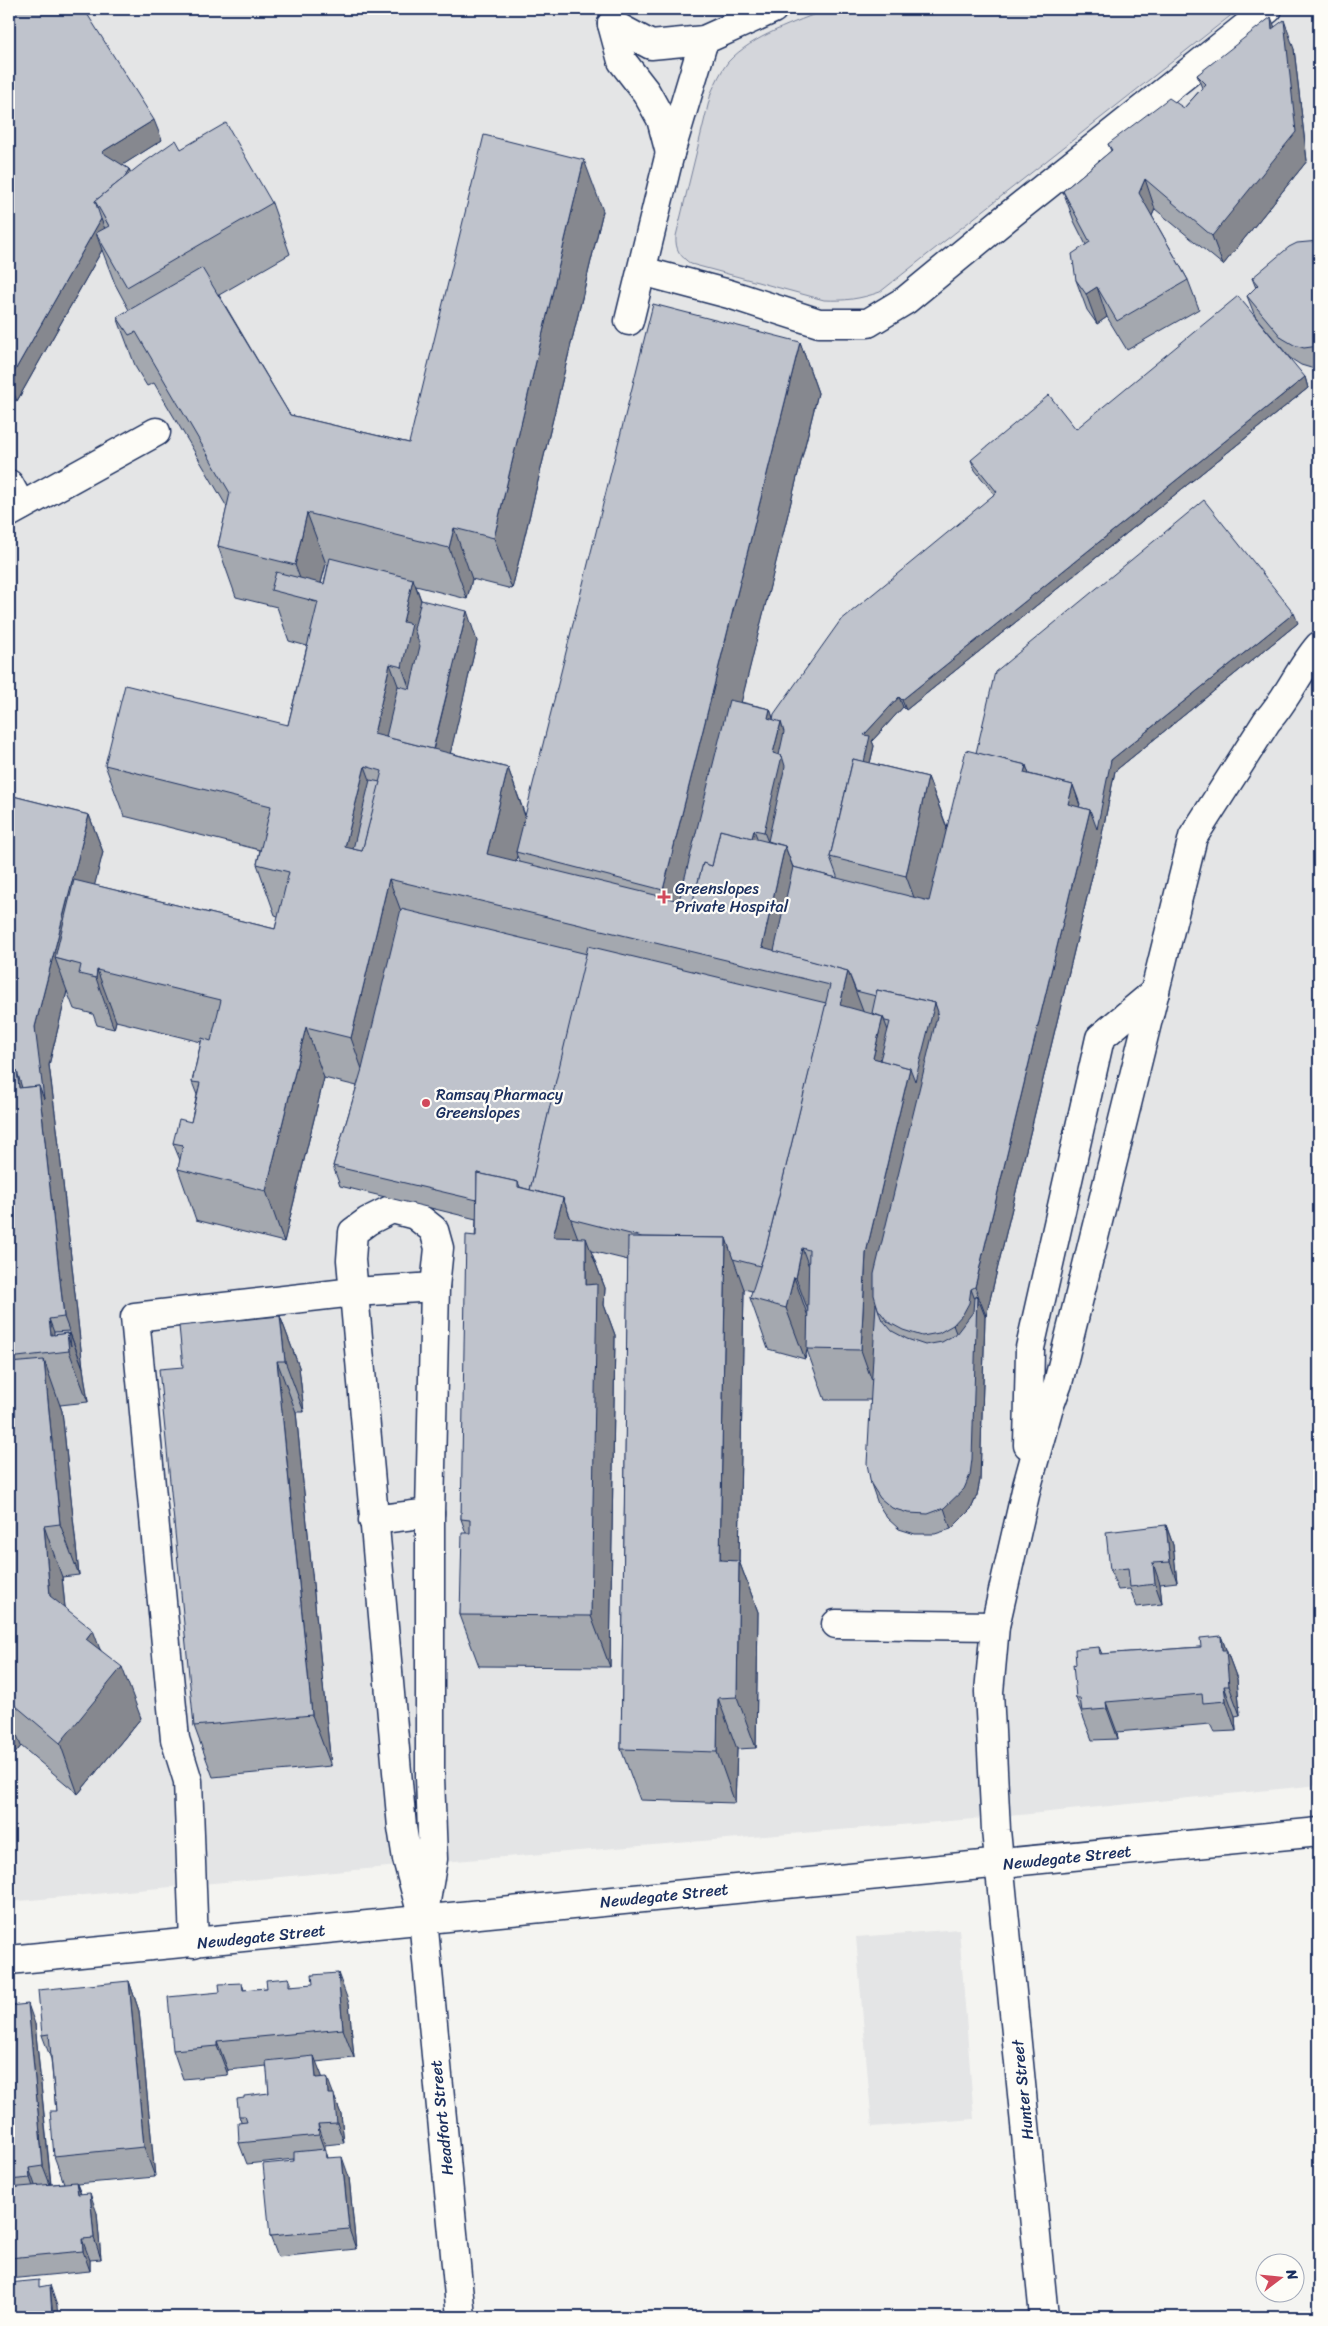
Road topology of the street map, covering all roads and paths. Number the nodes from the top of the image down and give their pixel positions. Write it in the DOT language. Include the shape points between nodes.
graph roads {
  1 [pos="772,9"];
  2 [pos="1268,9"];
  3 [pos="704,40"];
  4 [pos="670,154"];
  5 [pos="642,271"];
  6 [pos="629,320"];
  7 [pos="156,432"];
  8 [pos="13,501"];
  9 [pos="1319,646"];
  10 [pos="1155,992"];
  11 [pos="435,1287"];
  12 [pos="354,1292"];
  13 [pos="1027,1486"];
  14 [pos="430,1513"];
  15 [pos="373,1520"];
  16 [pos="836,1624"];
  17 [pos="995,1626"];
  18 [pos="1319,1832"];
  19 [pos="999,1863"];
  20 [pos="422,1919"];
  21 [pos="194,1943"];
  22 [pos="9,1960"];
  23 [pos="461,2317"];
  24 [pos="1044,2317"];
  1 -- 3 [label="street"];
  2 -- 5 [label="street" via="906,300 868,323 819,323"];
  3 -- 4 [label="street"];
  3 -- 4 [label="street" via="651,45 612,24 622,61 646,92 661,119"];
  4 -- 5 [label="street"];
  5 -- 6 [label="street"];
  7 -- 8 [label="street"];
  9 -- 10 [label="street" via="1193,837"];
  10 -- 13 [label="street" via="1058,1384"];
  10 -- 13 [label="street" via="1100,1038 1030,1348"];
  11 -- 12 [label="street"];
  11 -- 12 [label="street" via="439,1248 434,1230 415,1215 392,1209 368,1220 353,1232 350,1260"];
  11 -- 14 [label="street"];
  12 -- 15 [label="street"];
  12 -- 21 [label="street" via="135,1317 175,1739 188,1781"];
  13 -- 17 [label="street, Hunter Street"];
  14 -- 15 [label="street"];
  14 -- 20 [label="street" via="433,1859"];
  15 -- 20 [label="street" via="402,1827"];
  16 -- 17 [label="street"];
  17 -- 19 [label="street, Hunter Street" via="989,1692 992,1788"];
  18 -- 19 [label="street, Newdegate Street"];
  19 -- 20 [label="street, Newdegate Street"];
  19 -- 24 [label="street, Hunter Street"];
  20 -- 21 [label="street, Newdegate Street"];
  20 -- 23 [label="street, Headfort Street"];
  21 -- 22 [label="street, Newdegate Street"];
}
